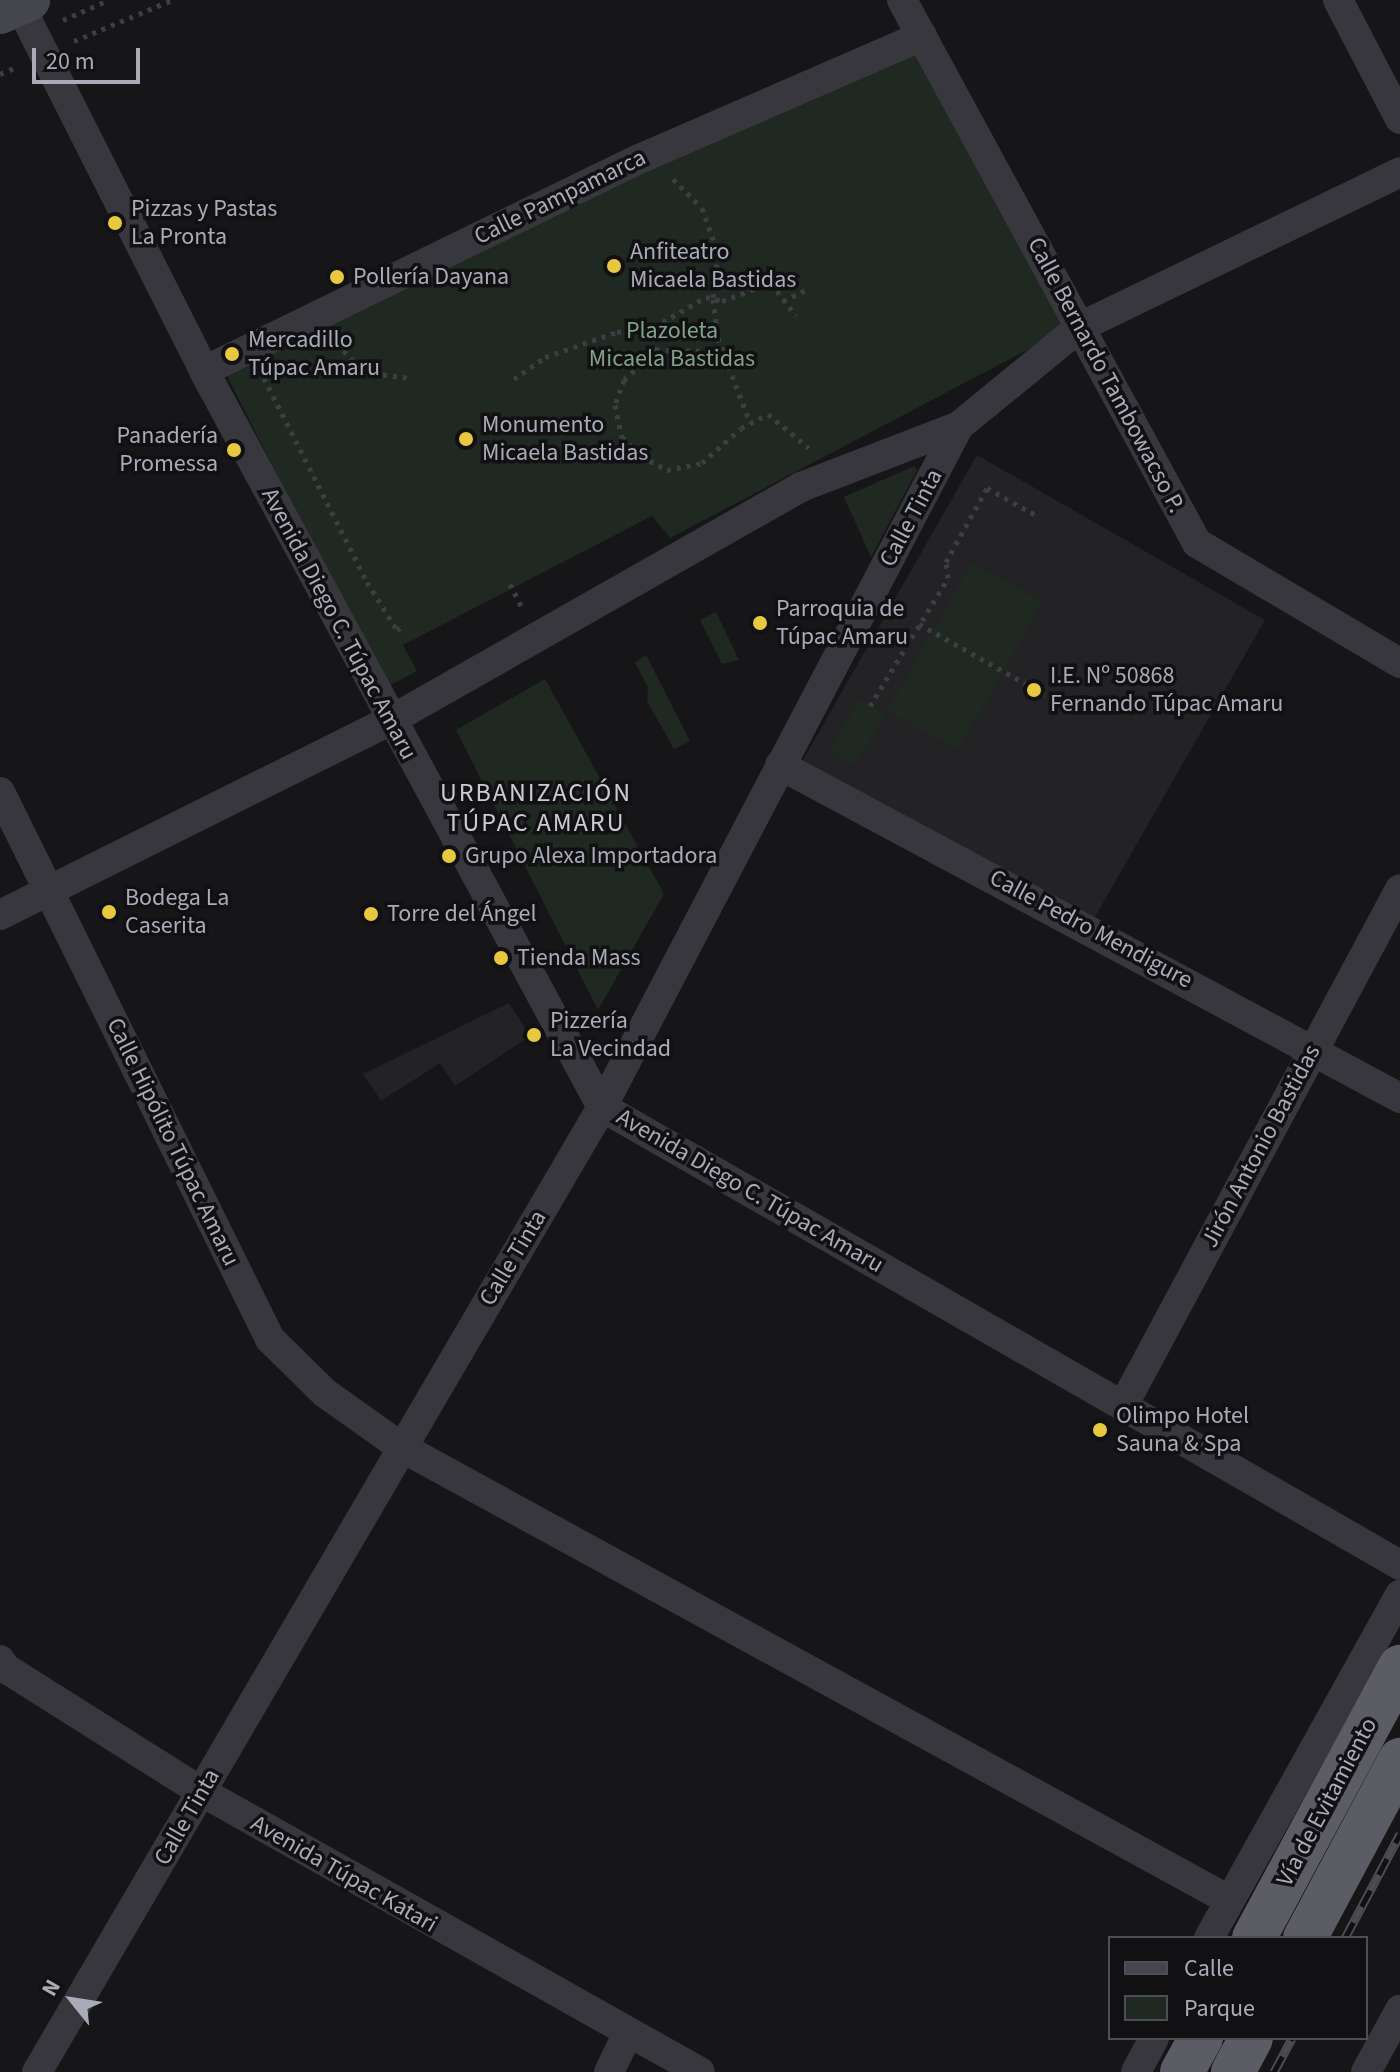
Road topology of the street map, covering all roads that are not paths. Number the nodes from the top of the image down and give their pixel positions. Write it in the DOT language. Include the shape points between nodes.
graph roads {
  1 [pos="902,0"];
  2 [pos="1338,0"];
  3 [pos="16,4"];
  4 [pos="922,36"];
  5 [pos="1400,119"];
  6 [pos="1400,172"];
  7 [pos="1080,327"];
  8 [pos="204,371"];
  9 [pos="959,426"];
  10 [pos="1400,663"];
  11 [pos="391,720"];
  12 [pos="780,765"];
  13 [pos="0,792"];
  14 [pos="1400,889"];
  15 [pos="51,890"];
  16 [pos="0,915"];
  17 [pos="1313,1047"];
  18 [pos="1400,1098"];
  19 [pos="602,1107"];
  20 [pos="1124,1404"];
  21 [pos="401,1447"];
  22 [pos="1400,1565"];
  23 [pos="1400,1595"];
  24 [pos="2,1665"];
  25 [pos="1400,1667"];
  26 [pos="1400,1760"];
  27 [pos="202,1792"];
  28 [pos="1229,1900"];
  29 [pos="1210,1936"];
  30 [pos="1255,1936"];
  31 [pos="1306,1936"];
  32 [pos="1400,2010"];
  33 [pos="627,2035"];
  34 [pos="1153,2040"];
  35 [pos="1200,2040"];
  36 [pos="1250,2040"];
  37 [pos="37,2072"];
  38 [pos="609,2072"];
  39 [pos="700,2072"];
  40 [pos="1136,2072"];
  41 [pos="1182,2072"];
  42 [pos="1233,2072"];
  43 [pos="1366,2072"];
  1 -- 4 [label="street, Calle Bernardo Tambowacso P."];
  2 -- 5 [label="street"];
  3 -- 8 [label="street, Avenida Diego C. Túpac Amaru"];
  4 -- 7 [label="street, Calle Bernardo Tambowacso P."];
  4 -- 8 [label="street, Calle Pampamarca" via="637,160"];
  6 -- 7 [label="street, Calle Tinta"];
  7 -- 9 [label="street, Calle Tinta"];
  7 -- 10 [label="street, Calle Bernardo Tambowacso P." via="1197,543"];
  8 -- 11 [label="street, Avenida Diego C. Túpac Amaru"];
  9 -- 11 [label="street, Calle Tinta" via="825,478"];
  9 -- 12 [label="street, Calle Tinta"];
  11 -- 15 [label="street, Calle Tinta"];
  11 -- 19 [label="street, Avenida Diego C. Túpac Amaru"];
  12 -- 17 [label="street, Calle Pedro Mendigure"];
  12 -- 19 [label="street, Calle Tinta"];
  13 -- 15 [label="street, Calle Hipólito Túpac Amaru"];
  14 -- 17 [label="street, Jirón Antonio Bastidas"];
  15 -- 16 [label="street, Calle Tinta"];
  15 -- 21 [label="street, Calle Hipólito Túpac Amaru" via="270,1339 325,1393"];
  17 -- 18 [label="street, Calle Pedro Mendigure"];
  17 -- 20 [label="street, Jirón Antonio Bastidas"];
  19 -- 20 [label="street, Avenida Diego C. Túpac Amaru"];
  19 -- 21 [label="street, Calle Tinta"];
  20 -- 22 [label="street, Avenida Diego C. Túpac Amaru"];
  21 -- 27 [label="street, Calle Tinta"];
  21 -- 28 [label="street, Calle Hipólito Túpac Amaru"];
  23 -- 28 [label="street"];
  24 -- 27 [label="street, Avenida Túpac Katari"];
  25 -- 30 [label="highway, Vía de Evitamiento"];
  26 -- 31 [label="highway, Vía de Evitamiento"];
  27 -- 33 [label="street, Avenida Túpac Katari"];
  27 -- 37 [label="street, Calle Tinta"];
  28 -- 29 [label="street"];
  32 -- 43 [label="street"];
  33 -- 38 [label="street"];
  33 -- 39 [label="street, Avenida Túpac Katari"];
  34 -- 40 [label="street"];
  35 -- 41 [label="highway"];
  36 -- 42 [label="highway"];
}
